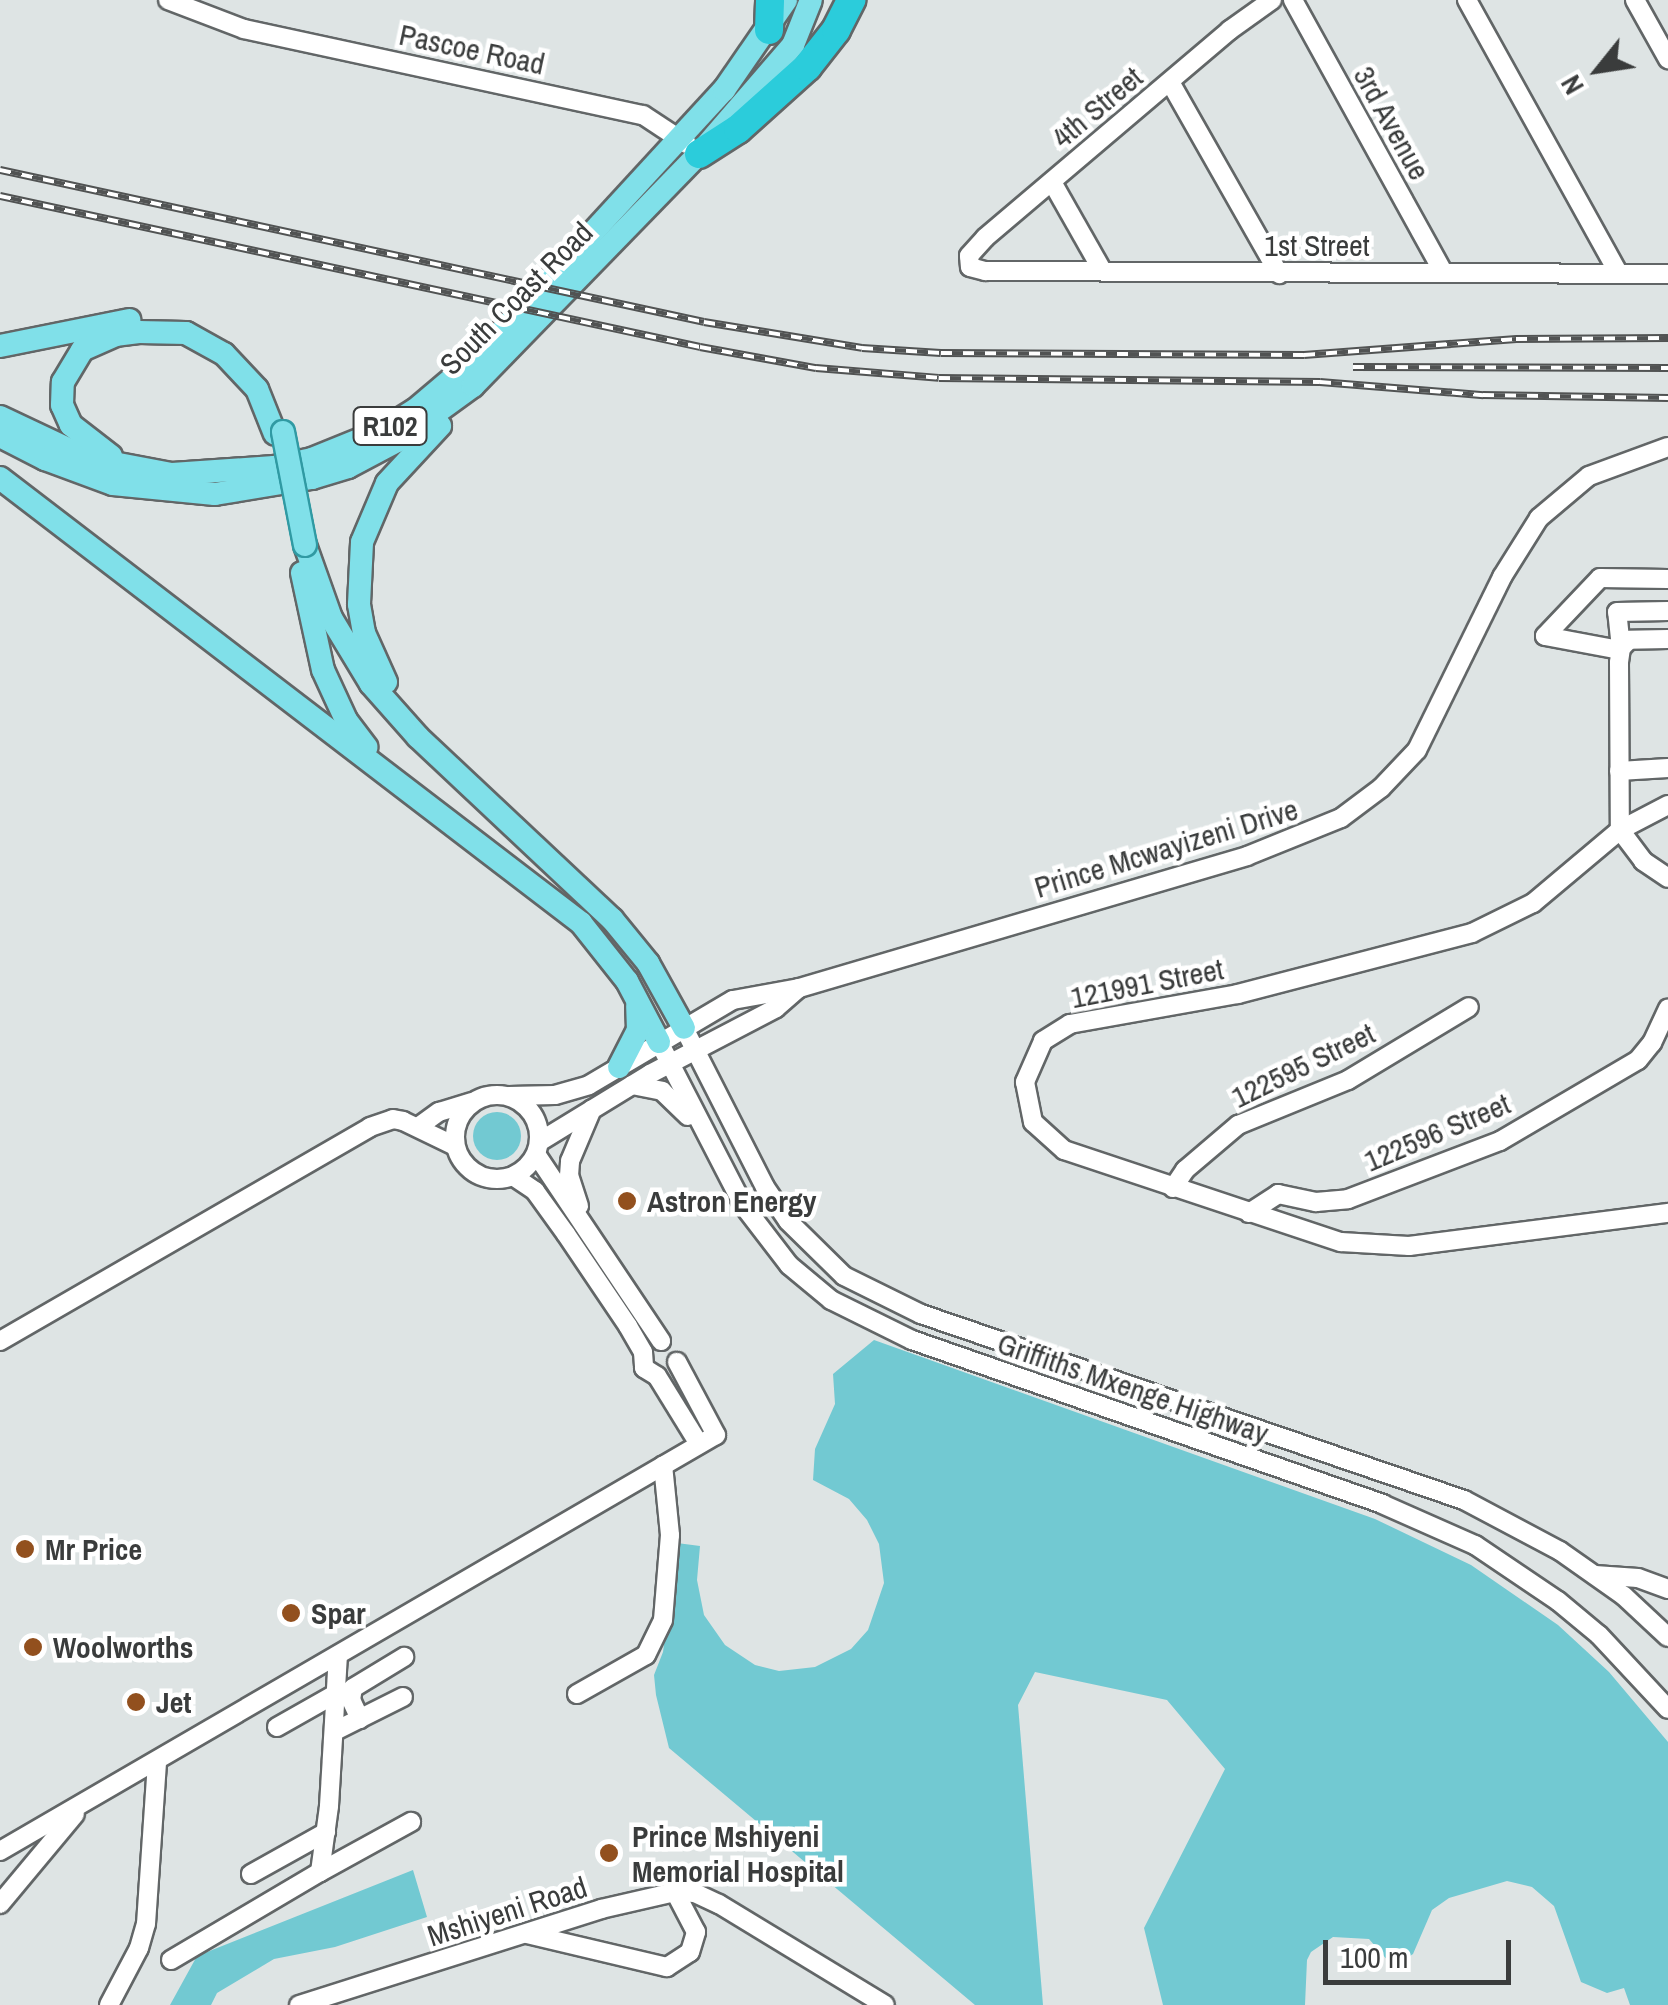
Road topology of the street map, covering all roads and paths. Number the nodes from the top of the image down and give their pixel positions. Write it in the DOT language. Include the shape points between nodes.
graph roads {
  1 [pos="168,0"];
  2 [pos="811,0"];
  3 [pos="851,0"];
  4 [pos="1272,0"];
  5 [pos="1293,0"];
  6 [pos="1467,0"];
  7 [pos="1635,0"];
  8 [pos="777,9"];
  9 [pos="1668,58"];
  10 [pos="1170,82"];
  11 [pos="690,146"];
  12 [pos="1052,182"];
  13 [pos="969,264"];
  14 [pos="1102,270"];
  15 [pos="1443,272"];
  16 [pos="1279,274"];
  17 [pos="1619,274"];
  18 [pos="1668,274"];
  19 [pos="550,312"];
  20 [pos="0,346"];
  21 [pos="0,417"];
  22 [pos="279,433"];
  23 [pos="0,436"];
  24 [pos="1668,447"];
  25 [pos="145,470"];
  26 [pos="0,478"];
  27 [pos="300,544"];
  28 [pos="1668,578"];
  29 [pos="1668,611"];
  30 [pos="1668,639"];
  31 [pos="1620,649"];
  32 [pos="1668,768"];
  33 [pos="1619,770"];
  34 [pos="400,782"];
  35 [pos="483,796"];
  36 [pos="1668,805"];
  37 [pos="1620,830"];
  38 [pos="1668,878"];
  39 [pos="800,988"];
  40 [pos="634,993"];
  41 [pos="1469,1007"];
  42 [pos="1668,1008"];
  43 [pos="684,1028"];
  44 [pos="695,1050"];
  45 [pos="664,1052"];
  46 [pos="625,1076"];
  47 [pos="509,1096"];
  48 [pos="473,1102"];
  49 [pos="592,1108"];
  50 [pos="418,1127"];
  51 [pos="455,1146"];
  52 [pos="537,1148"];
  53 [pos="718,1157"];
  54 [pos="514,1176"];
  55 [pos="1173,1188"];
  56 [pos="1248,1212"];
  57 [pos="1668,1212"];
  58 [pos="590,1233"];
  59 [pos="0,1341"];
  60 [pos="661,1341"];
  61 [pos="643,1352"];
  62 [pos="677,1362"];
  63 [pos="657,1376"];
  64 [pos="708,1440"];
  65 [pos="663,1466"];
  66 [pos="1594,1575"];
  67 [pos="1668,1588"];
  68 [pos="1668,1637"];
  69 [pos="338,1655"];
  70 [pos="404,1657"];
  71 [pos="336,1693"];
  72 [pos="577,1694"];
  73 [pos="403,1697"];
  74 [pos="1668,1709"];
  75 [pos="360,1719"];
  76 [pos="278,1726"];
  77 [pos="334,1731"];
  78 [pos="156,1761"];
  79 [pos="85,1802"];
  80 [pos="411,1822"];
  81 [pos="326,1832"];
  82 [pos="0,1851"];
  83 [pos="320,1872"];
  84 [pos="251,1874"];
  85 [pos="675,1892"];
  86 [pos="0,1904"];
  87 [pos="526,1934"];
  88 [pos="171,1960"];
  89 [pos="109,2005"];
  90 [pos="299,2005"];
  91 [pos="885,2005"];
  1 -- 11 [label="street, Pascoe Road" via="244,30 643,115"];
  2 -- 11 [label="main road, South Coast Road / R102" via="785,56"];
  3 -- 11 [label="highway" via="807,67 738,129"];
  4 -- 10 [label="street, 4th Street"];
  5 -- 15 [label="street, 3rd Avenue"];
  6 -- 17 [label="street"];
  7 -- 9 [label="street"];
  8 -- 11 [label="main road, South Coast Road / R102"];
  10 -- 12 [label="street, 4th Street"];
  10 -- 16 [label="street"];
  11 -- 19 [label="main road, South Coast Road / R102"];
  11 -- 25 [label="main road, South Coast Road / R102" via="479,356 382,432 312,459 246,472"];
  12 -- 13 [label="street, 4th Street" via="974,248"];
  12 -- 14 [label="street"];
  13 -- 14 [label="street, 1st Street" via="979,271"];
  14 -- 16 [label="street, 1st Street"];
  15 -- 16 [label="street, 1st Street"];
  15 -- 17 [label="street, 1st Street"];
  17 -- 18 [label="street, 1st Street"];
  19 -- 23 [label="main road, South Coast Road / R102" via="465,393 412,432 348,467 275,486 215,494 113,484"];
  19 -- 35 [label="main road" via="387,483 372,510 357,578 374,664 421,729"];
  20 -- 22 [label="main road" via="118,321 187,324 243,360 275,406"];
  21 -- 25 [label="main road, South Coast Road / R102" via="86,458"];
  22 -- 25 [label="main road" via="242,369 200,338 172,330 115,336 82,350 63,382 62,405 88,443"];
  22 -- 27 [label="main road"];
  24 -- 39 [label="street, Prince Mcwayizeni Drive" via="1589,476 1539,518 1502,577 1428,732 1391,778 1341,818 1247,856"];
  26 -- 34 [label="main road"];
  27 -- 34 [label="main road" via="318,653 333,695 360,740"];
  27 -- 35 [label="main road" via="331,618 371,684"];
  28 -- 31 [label="street" via="1600,578 1545,636"];
  29 -- 31 [label="street" via="1618,611"];
  30 -- 31 [label="street" via="1632,639"];
  31 -- 33 [label="street"];
  32 -- 33 [label="street"];
  33 -- 37 [label="street"];
  34 -- 40 [label="main road" via="581,922"];
  35 -- 43 [label="main road" via="612,919 648,963"];
  36 -- 37 [label="street, 121991 Street"];
  37 -- 38 [label="street" via="1643,861"];
  37 -- 55 [label="street, 121991 Street" via="1532,903 1472,933 1238,994 1078,1022 1049,1036 1035,1052 1025,1082 1038,1128 1064,1150"];
  39 -- 43 [label="street, Prince Mcwayizeni Drive" via="733,1000"];
  39 -- 44 [label="street, Prince Mcwayizeni Drive" via="776,1008"];
  40 -- 45 [label="main road"];
  40 -- 46 [label="main road" via="638,1030"];
  41 -- 55 [label="street, 122595 Street" via="1348,1080 1238,1125"];
  42 -- 56 [label="street, 122596 Street" via="1638,1060 1500,1141 1348,1199 1316,1202 1278,1194"];
  43 -- 44 [label="street, Griffiths Mxenge Highway"];
  43 -- 45 [label="street, Prince Mcwayizeni Drive"];
  44 -- 45 [label="street, Prince Mcwayizeni Drive"];
  44 -- 66 [label="street, Griffiths Mxenge Highway" via="765,1187 788,1221 844,1276 921,1314 1464,1500"];
  45 -- 46 [label="street"];
  45 -- 53 [label="street, Griffiths Mxenge Highway"];
  46 -- 47 [label="street" via="556,1096"];
  46 -- 49 [label="street"];
  46 -- 53 [label="street" via="680,1104"];
  47 -- 48 [label="street"];
  47 -- 52 [label="street" via="529,1109"];
  48 -- 50 [label="street"];
  48 -- 51 [label="street" via="457,1121"];
  49 -- 52 [label="street"];
  49 -- 58 [label="street" via="574,1144 569,1176"];
  50 -- 51 [label="street"];
  50 -- 59 [label="street" via="393,1119 370,1127"];
  51 -- 54 [label="street" via="476,1174 494,1180"];
  52 -- 54 [label="street"];
  52 -- 58 [label="street"];
  53 -- 74 [label="street, Griffiths Mxenge Highway" via="761,1232 832,1300 912,1340 1382,1504 1476,1544 1558,1601"];
  54 -- 61 [label="street" via="535,1191"];
  55 -- 56 [label="street, 121991 Street"];
  56 -- 57 [label="street, 121991 Street" via="1320,1238 1390,1246"];
  58 -- 60 [label="street"];
  60 -- 61 [label="street"];
  60 -- 62 [label="street" via="674,1349"];
  61 -- 63 [label="street" via="644,1368"];
  62 -- 63 [label="street"];
  62 -- 64 [label="street"];
  63 -- 64 [label="street"];
  64 -- 65 [label="street"];
  65 -- 69 [label="street"];
  65 -- 72 [label="street" via="670,1535 663,1620 646,1654"];
  66 -- 67 [label="street"];
  66 -- 68 [label="street, Griffiths Mxenge Highway"];
  69 -- 71 [label="street"];
  69 -- 78 [label="street"];
  70 -- 75 [label="street" via="352,1688"];
  71 -- 76 [label="street"];
  71 -- 77 [label="street"];
  73 -- 75 [label="street"];
  75 -- 77 [label="street"];
  77 -- 81 [label="street"];
  78 -- 79 [label="street"];
  78 -- 89 [label="street" via="146,1924"];
  79 -- 82 [label="street"];
  79 -- 86 [label="street"];
  80 -- 83 [label="street"];
  81 -- 83 [label="street"];
  81 -- 84 [label="street"];
  83 -- 88 [label="street"];
  85 -- 87 [label="street, Mshiyeni Road"];
  85 -- 87 [label="street" via="696,1932 690,1952 667,1967"];
  85 -- 91 [label="street, Mshiyeni Road" via="719,1904"];
  87 -- 90 [label="street, Mshiyeni Road"];
}
